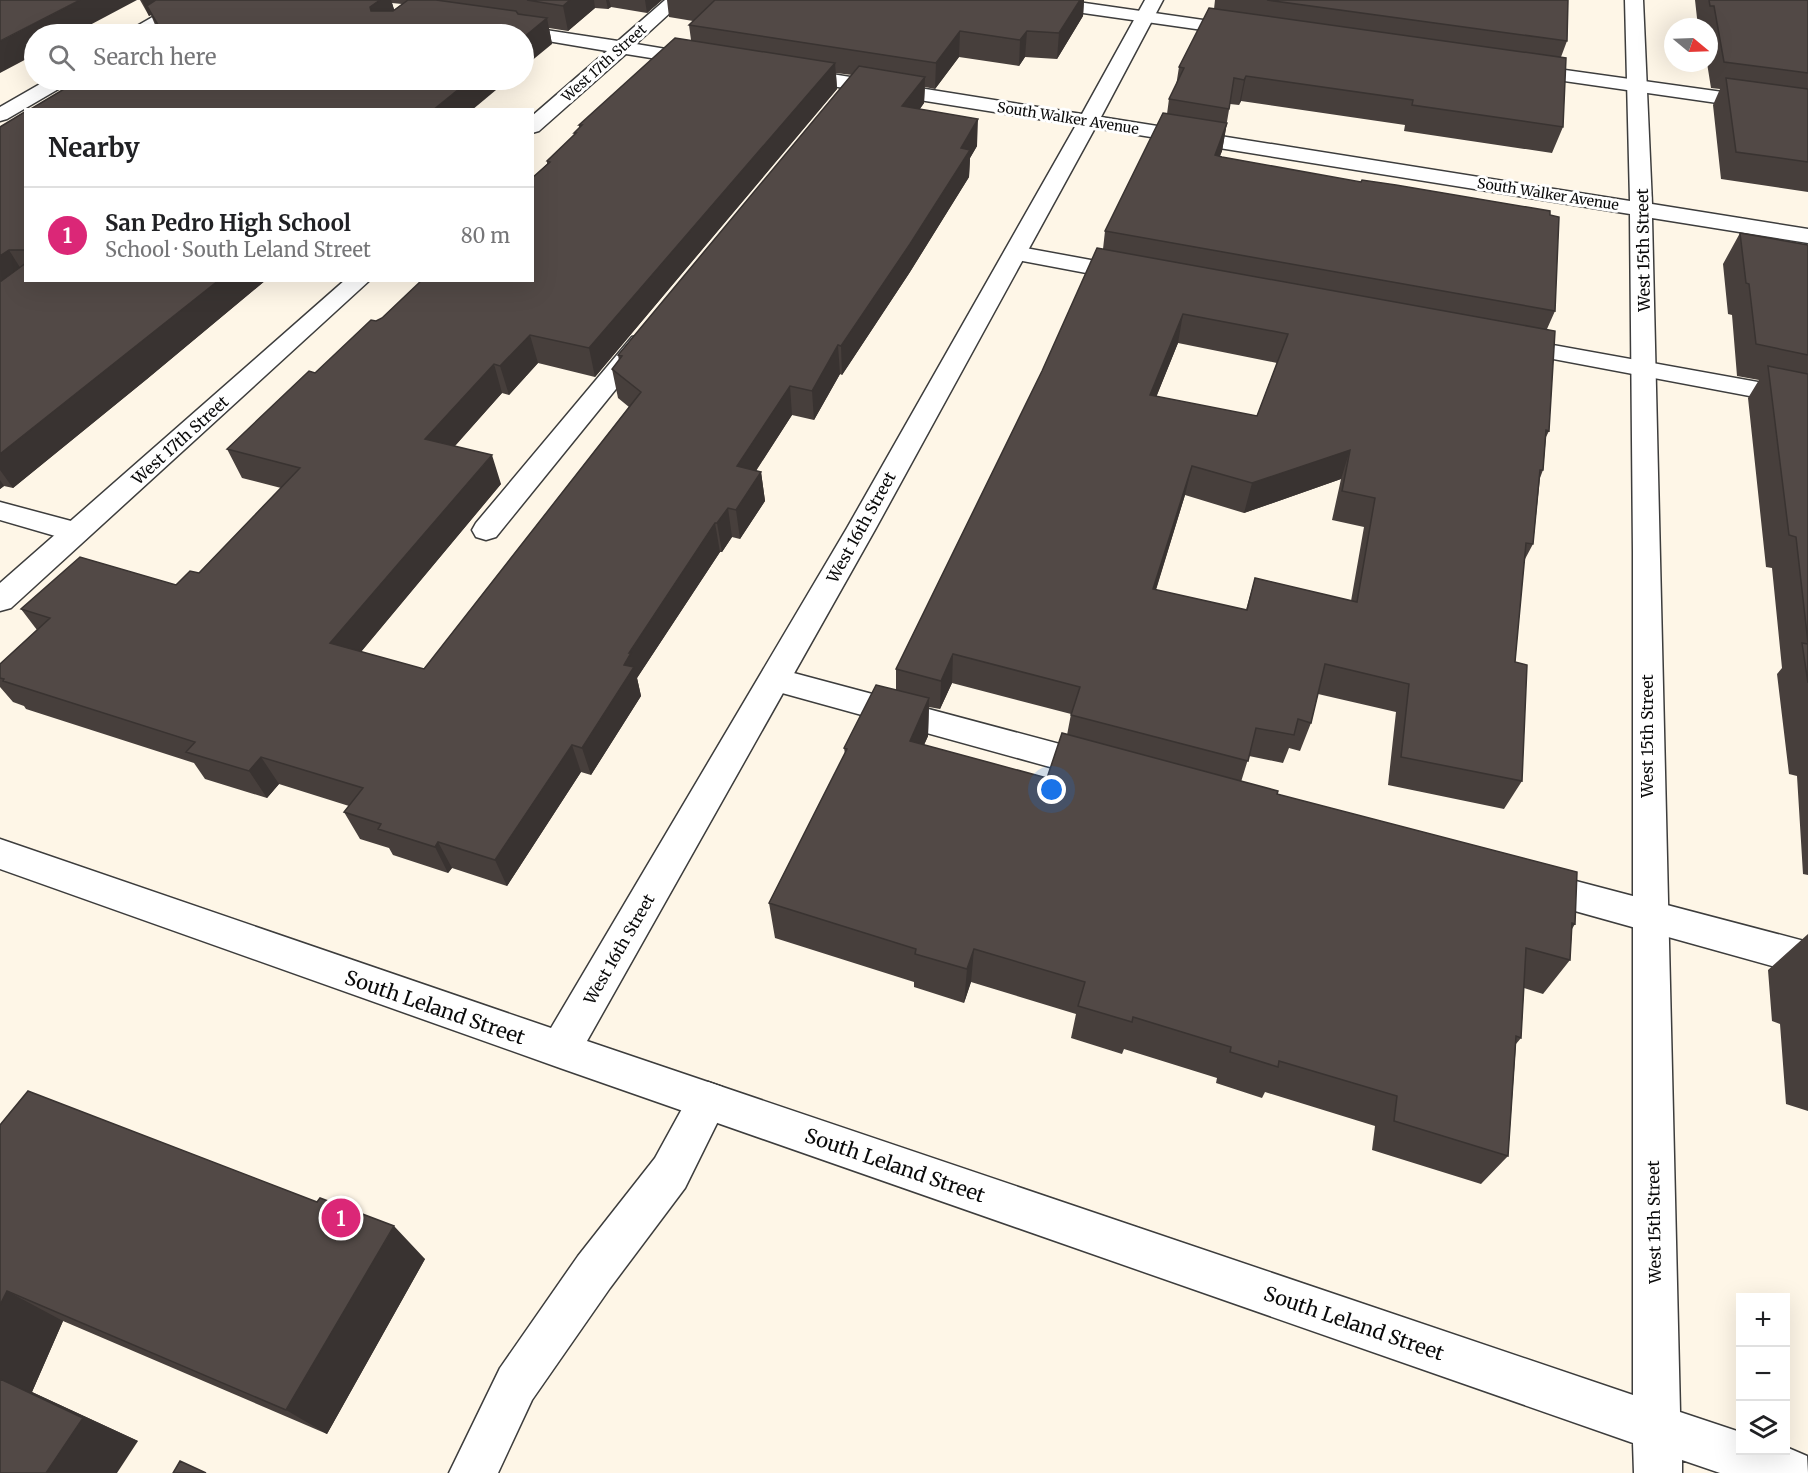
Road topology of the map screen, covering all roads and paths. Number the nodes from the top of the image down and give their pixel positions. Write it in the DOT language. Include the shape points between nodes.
graph roads {
  1 [pos="195,0"];
  2 [pos="675,0"];
  3 [pos="1027,0"];
  4 [pos="1634,0"];
  5 [pos="1149,8"];
  6 [pos="153,24"];
  7 [pos="1262,33"];
  8 [pos="534,34"];
  9 [pos="622,47"];
  10 [pos="714,62"];
  11 [pos="1508,68"];
  12 [pos="772,71"];
  13 [pos="1637,86"];
  14 [pos="43,90"];
  15 [pos="1808,110"];
  16 [pos="0,115"];
  17 [pos="1089,121"];
  18 [pos="534,125"];
  19 [pos="1643,208"];
  20 [pos="1808,236"];
  21 [pos="1015,253"];
  22 [pos="1155,279"];
  23 [pos="357,282"];
  24 [pos="659,321"];
  25 [pos="1481,339"];
  26 [pos="1644,369"];
  27 [pos="1808,399"];
  28 [pos="0,511"];
  29 [pos="486,530"];
  30 [pos="76,532"];
  31 [pos="0,600"];
  32 [pos="775,680"];
  33 [pos="1131,777"];
  34 [pos="0,854"];
  35 [pos="1500,876"];
  36 [pos="1649,916"];
  37 [pos="1808,959"];
  38 [pos="560,1050"];
  39 [pos="708,1101"];
  40 [pos="1657,1426"];
  41 [pos="473,1473"];
  42 [pos="1658,1473"];
  43 [pos="1790,1473"];
  1 -- 6 [label="street"];
  2 -- 9 [label="street, West 17th Street"];
  3 -- 5 [label="street"];
  4 -- 13 [label="street, West 15th Street"];
  5 -- 7 [label="street"];
  5 -- 17 [label="street, West 16th Street"];
  8 -- 9 [label="street"];
  9 -- 10 [label="street"];
  9 -- 18 [label="street, West 17th Street"];
  11 -- 13 [label="street"];
  12 -- 17 [label="street, South Walker Avenue" via="846,93"];
  13 -- 15 [label="street"];
  13 -- 19 [label="street, West 15th Street"];
  14 -- 16 [label="street"];
  17 -- 19 [label="street, South Walker Avenue"];
  17 -- 21 [label="street, West 16th Street"];
  19 -- 20 [label="street, South Walker Avenue"];
  19 -- 26 [label="street, West 15th Street"];
  21 -- 22 [label="street"];
  21 -- 32 [label="street, West 16th Street"];
  23 -- 30 [label="street, West 17th Street"];
  24 -- 29 [label="street"];
  25 -- 26 [label="street"];
  26 -- 27 [label="street"];
  26 -- 36 [label="street, West 15th Street"];
  28 -- 30 [label="street"];
  30 -- 31 [label="street, West 17th Street"];
  32 -- 33 [label="street"];
  32 -- 38 [label="street, West 16th Street"];
  34 -- 38 [label="street, South Leland Street"];
  35 -- 36 [label="street"];
  36 -- 37 [label="street"];
  36 -- 40 [label="street, West 15th Street"];
  38 -- 39 [label="street, South Leland Street"];
  39 -- 40 [label="street, South Leland Street"];
  39 -- 41 [label="street" via="670,1173 594,1272 516,1384"];
  40 -- 42 [label="street, West 15th Street"];
  40 -- 43 [label="street, South Leland Street"];
}
